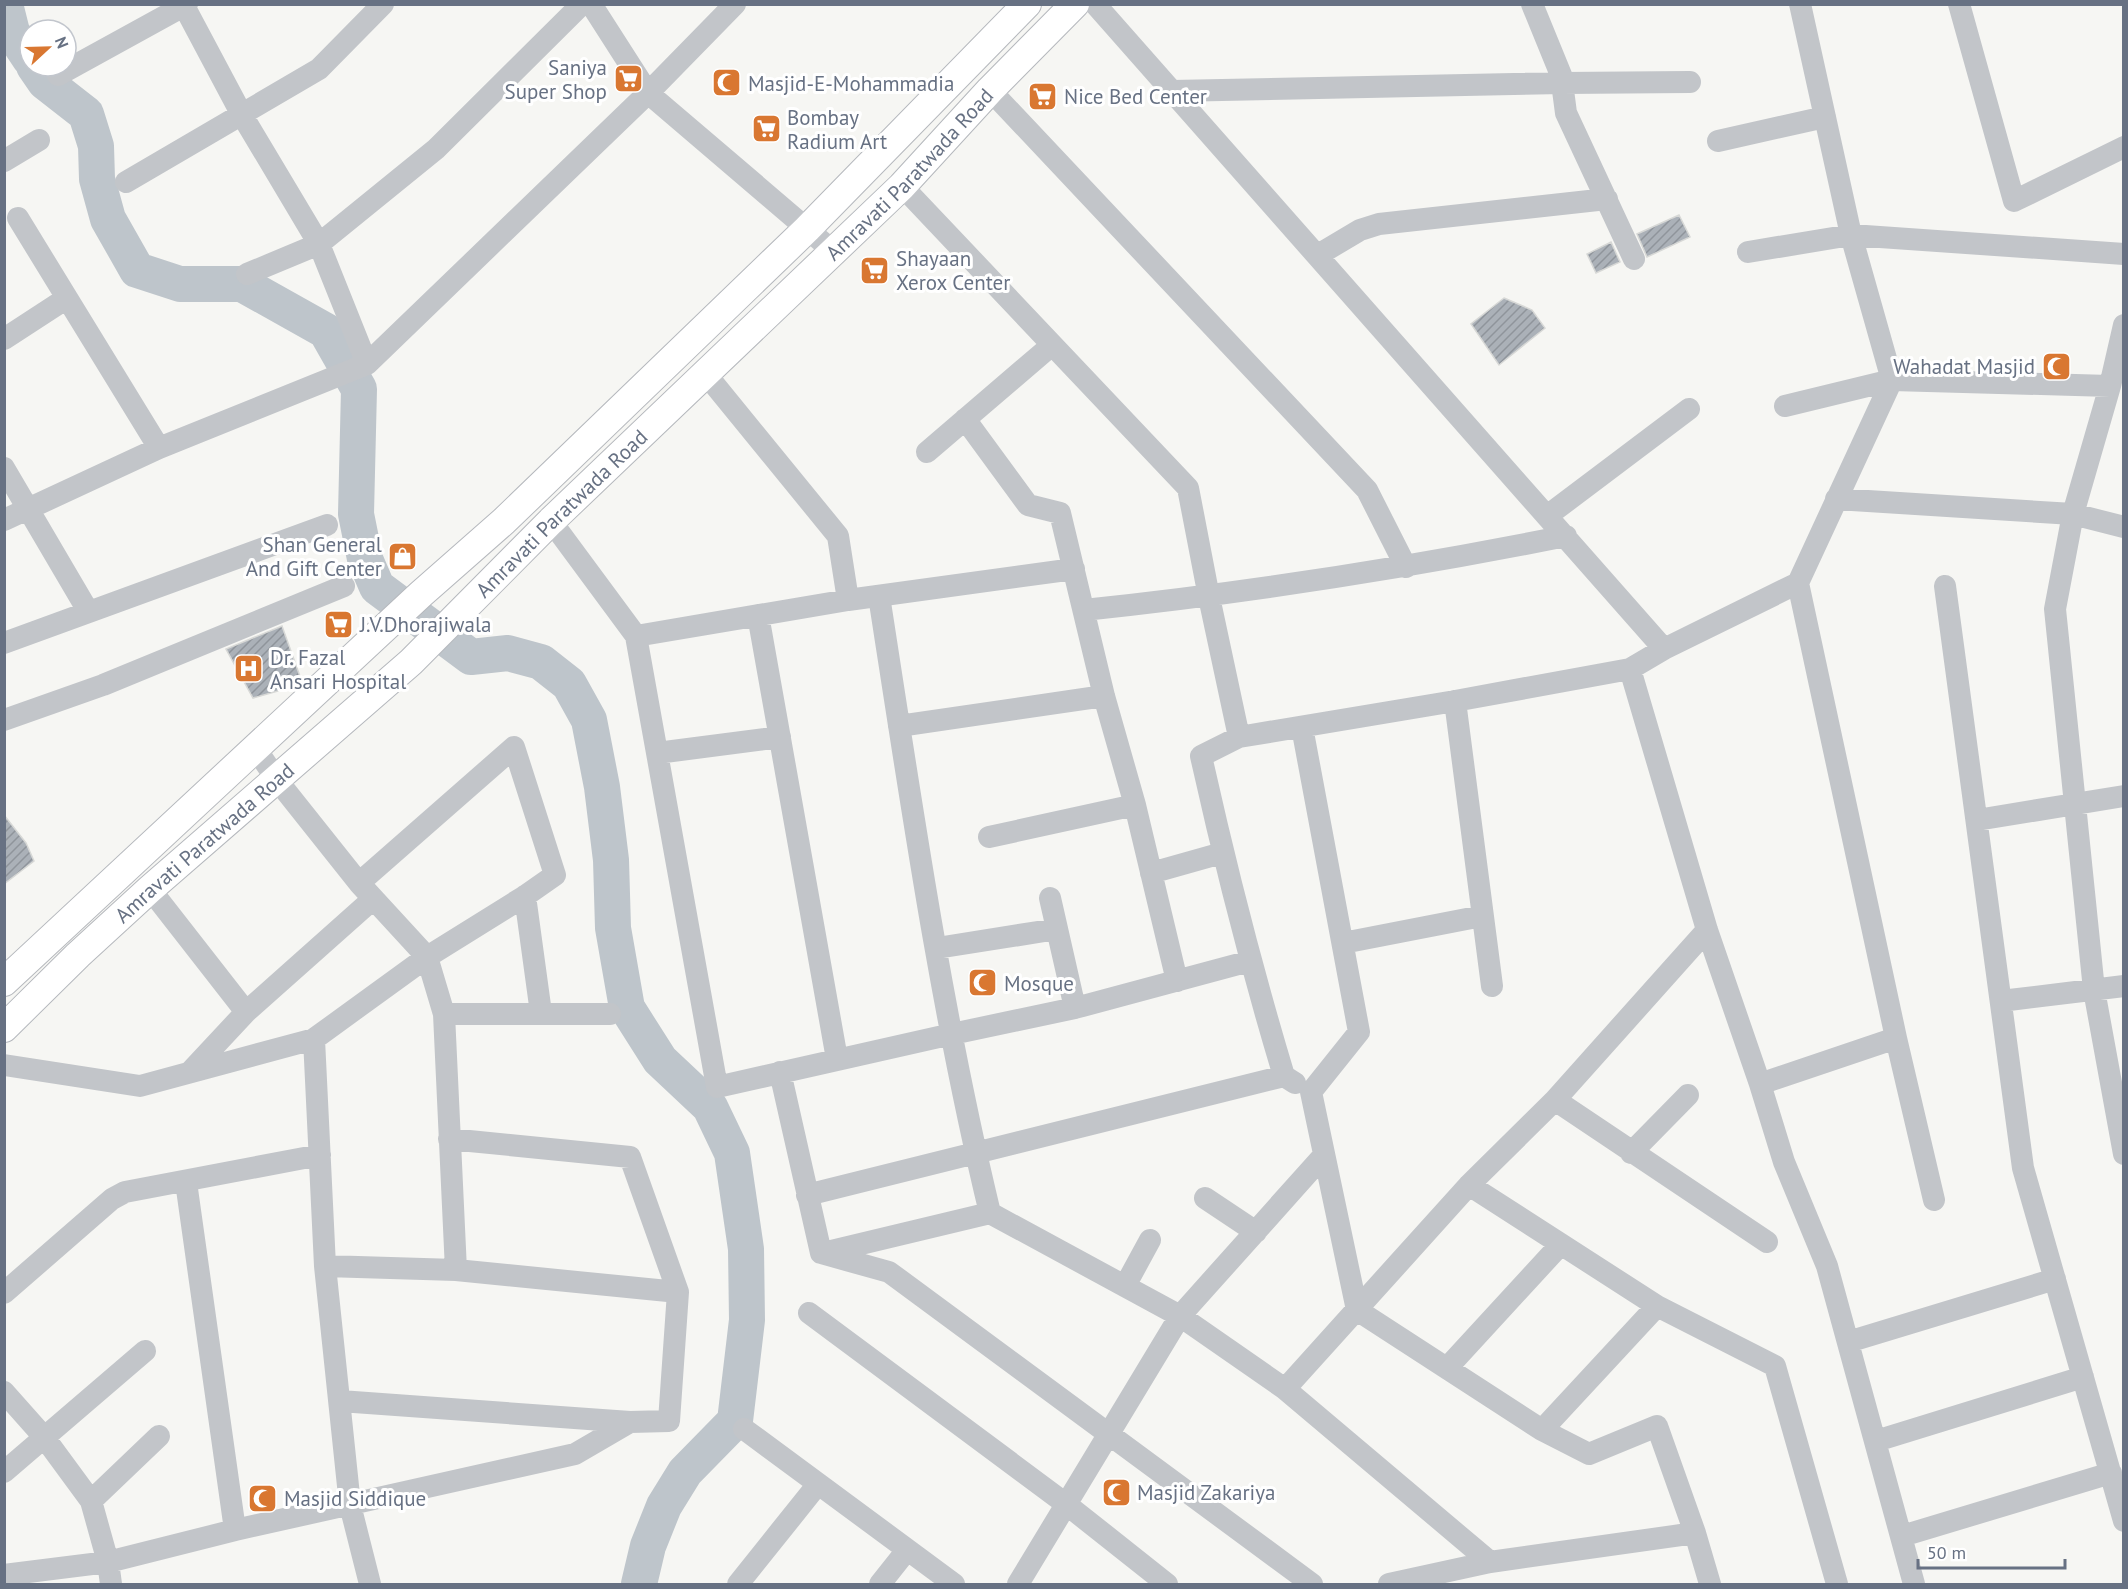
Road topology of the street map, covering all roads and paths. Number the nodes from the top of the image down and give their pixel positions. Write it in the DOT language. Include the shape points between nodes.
graph roads {
  1 [pos="383,4"];
  2 [pos="582,4"];
  3 [pos="591,4"];
  4 [pos="735,4"];
  5 [pos="1027,4"];
  6 [pos="1075,4"];
  7 [pos="1095,4"];
  8 [pos="1532,4"];
  9 [pos="1800,4"];
  10 [pos="1959,4"];
  11 [pos="185,5"];
  12 [pos="78,64"];
  13 [pos="1562,82"];
  14 [pos="1690,82"];
  15 [pos="990,90"];
  16 [pos="1172,91"];
  17 [pos="648,93"];
  18 [pos="242,115"];
  19 [pos="1825,117"];
  20 [pos="39,140"];
  21 [pos="1718,141"];
  22 [pos="2124,147"];
  23 [pos="4,161"];
  24 [pos="126,182"];
  25 [pos="902,186"];
  26 [pos="1607,199"];
  27 [pos="18,218"];
  28 [pos="807,229"];
  29 [pos="1851,235"];
  30 [pos="319,244"];
  31 [pos="833,251"];
  32 [pos="1748,252"];
  33 [pos="2124,254"];
  34 [pos="1318,255"];
  35 [pos="1634,259"];
  36 [pos="247,274"];
  37 [pos="67,298"];
  38 [pos="2124,325"];
  39 [pos="4,339"];
  40 [pos="1052,345"];
  41 [pos="361,367"];
  42 [pos="705,373"];
  43 [pos="1892,380"];
  44 [pos="2110,386"];
  45 [pos="1785,406"];
  46 [pos="1689,410"];
  47 [pos="965,419"];
  48 [pos="159,448"];
  49 [pos="927,452"];
  50 [pos="4,468"];
  51 [pos="1836,499"];
  52 [pos="28,509"];
  53 [pos="2073,514"];
  54 [pos="1547,516"];
  55 [pos="4,520"];
  56 [pos="551,521"];
  57 [pos="327,525"];
  58 [pos="2124,527"];
  59 [pos="1566,536"];
  60 [pos="1406,567"];
  61 [pos="1074,569"];
  62 [pos="1798,583"];
  63 [pos="344,586"];
  64 [pos="1945,586"];
  65 [pos="879,596"];
  66 [pos="1209,597"];
  67 [pos="848,600"];
  68 [pos="1084,610"];
  69 [pos="88,611"];
  70 [pos="758,615"];
  71 [pos="636,636"];
  72 [pos="4,643"];
  73 [pos="1664,649"];
  74 [pos="1630,669"];
  75 [pos="1104,696"];
  76 [pos="1455,701"];
  77 [pos="4,720"];
  78 [pos="899,726"];
  79 [pos="1302,727"];
  80 [pos="780,737"];
  81 [pos="1239,737"];
  82 [pos="256,749"];
  83 [pos="657,753"];
  84 [pos="277,780"];
  85 [pos="2124,796"];
  86 [pos="2074,804"];
  87 [pos="1135,805"];
  88 [pos="1977,820"];
  89 [pos="989,837"];
  90 [pos="1222,853"];
  91 [pos="1151,873"];
  92 [pos="150,890"];
  93 [pos="366,891"];
  94 [pos="525,896"];
  95 [pos="1050,898"];
  96 [pos="1482,916"];
  97 [pos="1057,928"];
  98 [pos="1707,930"];
  99 [pos="1343,943"];
  100 [pos="937,948"];
  101 [pos="427,957"];
  102 [pos="1250,961"];
  103 [pos="1177,981"];
  104 [pos="4,982"];
  105 [pos="1492,986"];
  106 [pos="2124,986"];
  107 [pos="2094,990"];
  108 [pos="2001,1001"];
  109 [pos="1075,1008"];
  110 [pos="246,1012"];
  111 [pos="541,1013"];
  112 [pos="444,1014"];
  113 [pos="610,1014"];
  114 [pos="4,1028"];
  115 [pos="952,1034"];
  116 [pos="1896,1038"];
  117 [pos="314,1039"];
  118 [pos="837,1059"];
  119 [pos="4,1065"];
  120 [pos="190,1072"];
  121 [pos="780,1072"];
  122 [pos="1284,1076"];
  123 [pos="1760,1084"];
  124 [pos="1311,1092"];
  125 [pos="1688,1095"];
  126 [pos="1555,1100"];
  127 [pos="449,1139"];
  128 [pos="975,1153"];
  129 [pos="1631,1153"];
  130 [pos="2124,1154"];
  131 [pos="320,1155"];
  132 [pos="1324,1155"];
  133 [pos="186,1182"];
  134 [pos="1470,1185"];
  135 [pos="807,1195"];
  136 [pos="1205,1198"];
  137 [pos="1934,1200"];
  138 [pos="990,1213"];
  139 [pos="1256,1232"];
  140 [pos="1150,1240"];
  141 [pos="1767,1242"];
  142 [pos="1561,1244"];
  143 [pos="821,1253"];
  144 [pos="325,1266"];
  145 [pos="456,1270"];
  146 [pos="2055,1279"];
  147 [pos="1125,1286"];
  148 [pos="678,1292"];
  149 [pos="4,1293"];
  150 [pos="1658,1306"];
  151 [pos="1357,1310"];
  152 [pos="809,1313"];
  153 [pos="1180,1316"];
  154 [pos="1848,1342"];
  155 [pos="145,1351"];
  156 [pos="1447,1368"];
  157 [pos="2083,1377"];
  158 [pos="1285,1389"];
  159 [pos="4,1392"];
  160 [pos="340,1401"];
  161 [pos="630,1422"];
  162 [pos="744,1429"];
  163 [pos="1542,1430"];
  164 [pos="1109,1434"];
  165 [pos="159,1436"];
  166 [pos="44,1437"];
  167 [pos="1876,1441"];
  168 [pos="4,1472"];
  169 [pos="2111,1473"];
  170 [pos="818,1484"];
  171 [pos="91,1501"];
  172 [pos="1066,1504"];
  173 [pos="350,1505"];
  174 [pos="2124,1521"];
  175 [pos="235,1530"];
  176 [pos="1695,1533"];
  177 [pos="1902,1536"];
  178 [pos="907,1550"];
  179 [pos="108,1562"];
  180 [pos="1490,1562"];
  181 [pos="4,1575"];
  182 [pos="111,1584"];
  183 [pos="369,1584"];
  184 [pos="738,1584"];
  185 [pos="880,1584"];
  186 [pos="954,1584"];
  187 [pos="1018,1584"];
  188 [pos="1167,1584"];
  189 [pos="1312,1584"];
  190 [pos="1389,1584"];
  191 [pos="1710,1584"];
  192 [pos="1837,1584"];
  193 [pos="1914,1584"];
  1 -- 18 [label="street" via="319,69"];
  2 -- 30 [label="street" via="436,149"];
  3 -- 17 [label="street"];
  4 -- 17 [label="street"];
  5 -- 28 [label="main road, Amravati Paratwada Road"];
  6 -- 15 [label="main road, Amravati Paratwada Road"];
  7 -- 16 [label="street"];
  8 -- 13 [label="street"];
  9 -- 19 [label="street"];
  10 -- 22 [label="street" via="2014,201"];
  11 -- 12 [label="street"];
  11 -- 18 [label="street"];
  13 -- 14 [label="street"];
  13 -- 16 [label="street"];
  13 -- 26 [label="street" via="1566,113"];
  15 -- 25 [label="main road, Amravati Paratwada Road"];
  15 -- 60 [label="street" via="1366,490"];
  16 -- 34 [label="street"];
  17 -- 28 [label="street"];
  17 -- 41 [label="street"];
  18 -- 24 [label="street"];
  18 -- 30 [label="street"];
  19 -- 21 [label="street"];
  19 -- 29 [label="street"];
  20 -- 23 [label="street"];
  25 -- 31 [label="main road, Amravati Paratwada Road"];
  25 -- 40 [label="street"];
  26 -- 34 [label="street" via="1379,224 1360,230"];
  26 -- 35 [label="street"];
  27 -- 37 [label="street"];
  28 -- 31 [label="street"];
  28 -- 82 [label="main road, Amravati Paratwada Road" via="504,521"];
  29 -- 32 [label="street"];
  29 -- 33 [label="street"];
  29 -- 43 [label="street"];
  30 -- 36 [label="street"];
  30 -- 41 [label="street"];
  31 -- 42 [label="main road, Amravati Paratwada Road"];
  34 -- 54 [label="street"];
  37 -- 39 [label="street"];
  37 -- 48 [label="street"];
  38 -- 44 [label="street"];
  40 -- 47 [label="street"];
  40 -- 66 [label="street" via="1188,488"];
  41 -- 48 [label="street"];
  42 -- 56 [label="main road, Amravati Paratwada Road"];
  42 -- 67 [label="street" via="838,537"];
  43 -- 44 [label="street"];
  43 -- 45 [label="street"];
  43 -- 51 [label="street"];
  44 -- 53 [label="street"];
  46 -- 54 [label="street"];
  47 -- 49 [label="street"];
  47 -- 61 [label="street" via="1028,505 1060,513"];
  48 -- 52 [label="street"];
  50 -- 52 [label="street"];
  51 -- 53 [label="street"];
  51 -- 62 [label="street"];
  52 -- 55 [label="street"];
  52 -- 69 [label="street"];
  53 -- 58 [label="street"];
  53 -- 86 [label="street" via="2055,609"];
  54 -- 59 [label="street"];
  56 -- 71 [label="street"];
  56 -- 84 [label="main road, Amravati Paratwada Road" via="411,662"];
  57 -- 69 [label="street"];
  59 -- 60 [label="street"];
  59 -- 73 [label="street"];
  60 -- 66 [label="street"];
  61 -- 65 [label="street"];
  61 -- 68 [label="street"];
  62 -- 73 [label="street"];
  62 -- 116 [label="street"];
  63 -- 77 [label="street" via="103,685"];
  64 -- 88 [label="street"];
  65 -- 67 [label="street"];
  65 -- 78 [label="street"];
  66 -- 68 [label="street"];
  66 -- 81 [label="street"];
  67 -- 70 [label="street"];
  68 -- 75 [label="street"];
  69 -- 72 [label="street"];
  70 -- 71 [label="street"];
  70 -- 80 [label="street"];
  71 -- 83 [label="street"];
  73 -- 74 [label="street"];
  74 -- 76 [label="street"];
  74 -- 98 [label="street"];
  75 -- 78 [label="street"];
  75 -- 87 [label="street"];
  76 -- 79 [label="street"];
  76 -- 96 [label="street"];
  78 -- 100 [label="street"];
  79 -- 81 [label="street"];
  79 -- 99 [label="street"];
  80 -- 83 [label="street"];
  80 -- 118 [label="street"];
  81 -- 90 [label="street" via="1201,756"];
  82 -- 84 [label="street"];
  82 -- 104 [label="main road, Amravati Paratwada Road"];
  83 -- 121 [label="street" via="717,1087"];
  84 -- 92 [label="main road, Amravati Paratwada Road"];
  84 -- 93 [label="street"];
  85 -- 86 [label="street"];
  86 -- 88 [label="street"];
  86 -- 107 [label="street"];
  87 -- 89 [label="street"];
  87 -- 91 [label="street"];
  88 -- 108 [label="street"];
  90 -- 91 [label="street"];
  90 -- 102 [label="street"];
  91 -- 103 [label="street"];
  92 -- 110 [label="street"];
  92 -- 114 [label="main road, Amravati Paratwada Road"];
  93 -- 94 [label="street" via="514,747 555,875"];
  93 -- 101 [label="street"];
  93 -- 110 [label="street"];
  94 -- 101 [label="street"];
  94 -- 111 [label="street"];
  95 -- 97 [label="street"];
  96 -- 99 [label="street"];
  96 -- 105 [label="street"];
  97 -- 100 [label="street"];
  97 -- 109 [label="street"];
  98 -- 123 [label="street"];
  98 -- 126 [label="street"];
  99 -- 124 [label="street" via="1359,1032"];
  100 -- 115 [label="street"];
  101 -- 112 [label="street"];
  101 -- 117 [label="street"];
  102 -- 103 [label="street"];
  102 -- 122 [label="street"];
  103 -- 109 [label="street"];
  106 -- 107 [label="street"];
  107 -- 108 [label="street"];
  107 -- 130 [label="street"];
  108 -- 146 [label="street" via="2023,1167"];
  109 -- 115 [label="street"];
  110 -- 120 [label="street"];
  111 -- 112 [label="street"];
  111 -- 113 [label="street"];
  112 -- 127 [label="street"];
  115 -- 118 [label="street"];
  115 -- 128 [label="street"];
  116 -- 123 [label="street"];
  116 -- 137 [label="street"];
  117 -- 120 [label="street"];
  117 -- 131 [label="street"];
  118 -- 121 [label="street"];
  119 -- 120 [label="street" via="140,1086"];
  121 -- 135 [label="street"];
  122 -- 124 [label="street"];
  122 -- 128 [label="street"];
  123 -- 154 [label="street" via="1784,1162 1827,1266"];
  124 -- 132 [label="street"];
  125 -- 129 [label="street"];
  126 -- 129 [label="street"];
  126 -- 134 [label="street"];
  127 -- 145 [label="street"];
  127 -- 148 [label="street" via="630,1157"];
  128 -- 135 [label="street"];
  128 -- 138 [label="street"];
  129 -- 141 [label="street"];
  131 -- 133 [label="street"];
  131 -- 144 [label="street"];
  132 -- 139 [label="street"];
  132 -- 151 [label="street"];
  133 -- 149 [label="street" via="125,1192 112,1199"];
  133 -- 175 [label="street"];
  134 -- 142 [label="street"];
  134 -- 151 [label="street"];
  135 -- 143 [label="street"];
  136 -- 139 [label="street"];
  138 -- 143 [label="street"];
  138 -- 147 [label="street"];
  139 -- 153 [label="street"];
  140 -- 147 [label="street"];
  142 -- 150 [label="street"];
  142 -- 156 [label="street"];
  143 -- 164 [label="street" via="889,1272"];
  144 -- 145 [label="street"];
  144 -- 160 [label="street"];
  145 -- 148 [label="street"];
  146 -- 154 [label="street"];
  146 -- 157 [label="street"];
  147 -- 153 [label="street"];
  148 -- 161 [label="street" via="669,1421"];
  150 -- 163 [label="street"];
  150 -- 192 [label="street" via="1775,1366"];
  151 -- 156 [label="street"];
  151 -- 158 [label="street"];
  152 -- 172 [label="street"];
  153 -- 158 [label="street"];
  153 -- 164 [label="street"];
  154 -- 167 [label="street"];
  155 -- 166 [label="street"];
  156 -- 163 [label="street"];
  157 -- 167 [label="street"];
  157 -- 169 [label="street"];
  158 -- 180 [label="street"];
  159 -- 166 [label="street"];
  160 -- 161 [label="street"];
  160 -- 173 [label="street"];
  161 -- 173 [label="street" via="575,1454"];
  162 -- 170 [label="street"];
  163 -- 176 [label="street" via="1589,1454 1658,1426"];
  164 -- 172 [label="street"];
  164 -- 189 [label="street"];
  165 -- 171 [label="street"];
  166 -- 168 [label="street"];
  166 -- 171 [label="street"];
  167 -- 177 [label="street"];
  169 -- 174 [label="street"];
  169 -- 177 [label="street"];
  170 -- 178 [label="street"];
  170 -- 184 [label="street"];
  171 -- 179 [label="street"];
  172 -- 187 [label="street"];
  172 -- 188 [label="street"];
  173 -- 175 [label="street"];
  173 -- 183 [label="street"];
  175 -- 179 [label="street"];
  176 -- 180 [label="street"];
  176 -- 191 [label="street"];
  177 -- 193 [label="street"];
  178 -- 185 [label="street"];
  178 -- 186 [label="street"];
  179 -- 181 [label="street"];
  179 -- 182 [label="street"];
  180 -- 190 [label="street"];
}
